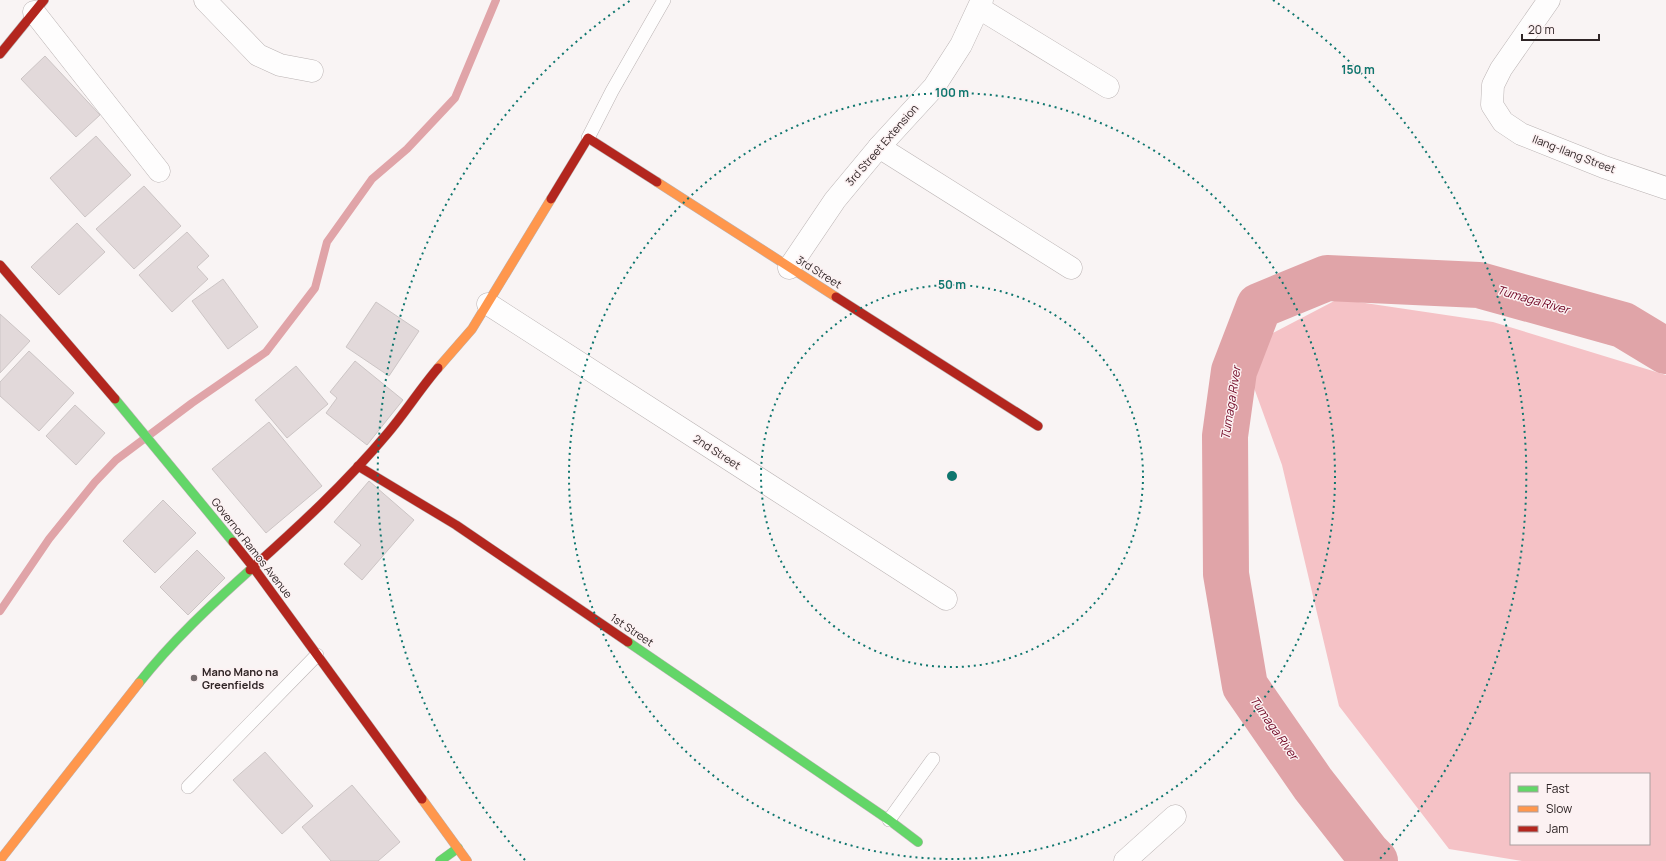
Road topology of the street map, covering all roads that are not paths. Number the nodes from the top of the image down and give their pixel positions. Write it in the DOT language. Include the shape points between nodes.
graph roads {
  1 [pos="205,0"];
  2 [pos="664,0"];
  3 [pos="1549,0"];
  4 [pos="981,4"];
  5 [pos="39,6"];
  6 [pos="0,54"];
  7 [pos="312,71"];
  8 [pos="1108,87"];
  9 [pos="588,138"];
  10 [pos="879,147"];
  11 [pos="159,171"];
  12 [pos="1666,188"];
  13 [pos="0,265"];
  14 [pos="789,268"];
  15 [pos="1071,268"];
  16 [pos="488,304"];
  17 [pos="1038,426"];
  18 [pos="358,466"];
  19 [pos="253,566"];
  20 [pos="946,599"];
  21 [pos="317,655"];
  22 [pos="933,759"];
  23 [pos="188,787"];
  24 [pos="1175,816"];
  25 [pos="889,820"];
  26 [pos="918,842"];
  27 [pos="458,848"];
  28 [pos="0,860"];
  29 [pos="440,861"];
  30 [pos="467,861"];
  31 [pos="1125,861"];
  1 -- 7 [label="street" via="258,55 280,65"];
  2 -- 9 [label="lane"];
  3 -- 12 [label="street, Ilang-Ilang Street" via="1501,69 1493,85 1492,105 1503,122 1522,134 1604,167"];
  4 -- 8 [label="street"];
  4 -- 10 [label="street, 3rd Street Extension" via="961,45 934,87"];
  5 -- 6 [label="street"];
  5 -- 11 [label="street"];
  9 -- 14 [label="street, 3rd Street"];
  9 -- 16 [label="street"];
  10 -- 14 [label="street, 3rd Street Extension" via="835,200"];
  10 -- 15 [label="street"];
  13 -- 19 [label="street, Governor Ramos Avenue" via="122,406"];
  14 -- 17 [label="street, 3rd Street"];
  16 -- 18 [label="street" via="472,329"];
  16 -- 20 [label="street, 2nd Street"];
  18 -- 19 [label="street" via="302,523"];
  18 -- 25 [label="street, 1st Street" via="456,525"];
  19 -- 21 [label="street, Governor Ramos Avenue"];
  19 -- 28 [label="street" via="159,658"];
  21 -- 23 [label="lane"];
  21 -- 27 [label="street, Governor Ramos Avenue"];
  22 -- 25 [label="lane"];
  24 -- 31 [label="street"];
  25 -- 26 [label="street, 1st Street"];
  27 -- 29 [label="street"];
  27 -- 30 [label="street, Governor Ramos Avenue"];
}
